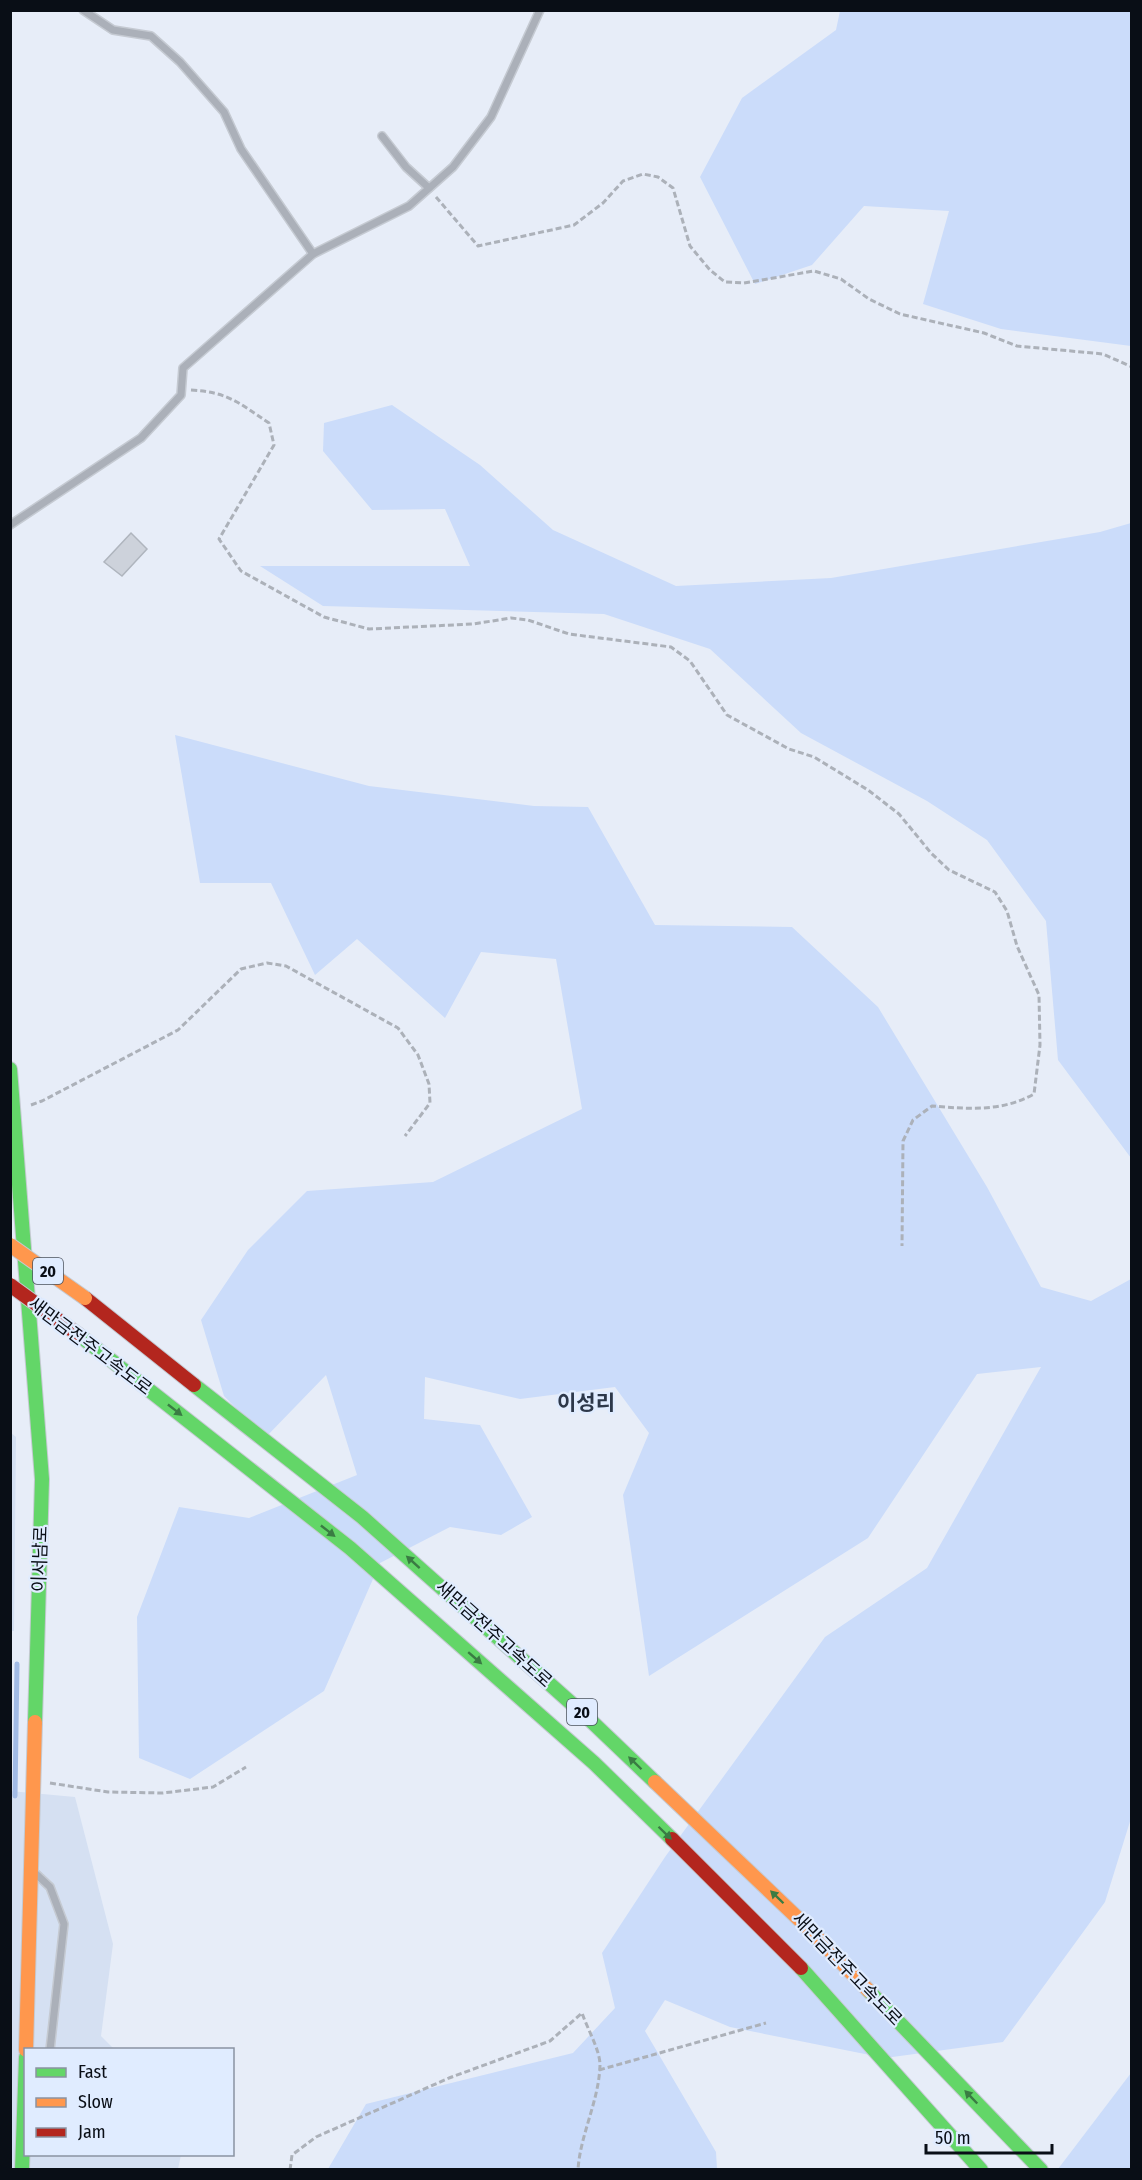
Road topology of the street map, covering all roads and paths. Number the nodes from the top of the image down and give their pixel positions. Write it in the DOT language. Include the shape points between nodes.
graph roads {
  1 [pos="83,10"];
  2 [pos="540,10"];
  3 [pos="382,136"];
  4 [pos="429,188"];
  5 [pos="314,254"];
  6 [pos="1131,367"];
  7 [pos="181,389"];
  8 [pos="10,525"];
  9 [pos="10,1069"];
  10 [pos="14,1109"];
  11 [pos="405,1136"];
  12 [pos="10,1245"];
  13 [pos="902,1246"];
  14 [pos="10,1285"];
  15 [pos="246,1767"];
  16 [pos="33,1780"];
  17 [pos="31,1869"];
  18 [pos="766,2023"];
  19 [pos="26,2048"];
  20 [pos="50,2048"];
  21 [pos="599,2070"];
  22 [pos="24,2122"];
  23 [pos="22,2169"];
  24 [pos="290,2169"];
  25 [pos="578,2169"];
  26 [pos="981,2169"];
  27 [pos="1041,2169"];
  1 -- 5 [label="lane" via="113,30 151,36 180,62 224,112 241,149"];
  2 -- 4 [label="lane" via="491,117 453,167"];
  3 -- 4 [label="lane"];
  4 -- 5 [label="lane" via="409,206"];
  4 -- 6 [label="path" via="478,246 574,225 603,203 623,181 644,174 658,177 673,188 690,246 725,282 744,283 814,271 841,279 900,314 984,333 1017,346 1103,354"];
  5 -- 7 [label="lane" via="183,368"];
  7 -- 8 [label="lane" via="181,395 141,438"];
  7 -- 13 [label="path" via="216,391 268,423 273,445 219,539 241,571 324,617 369,629 474,624 511,618 569,634 671,647 690,661 727,715 789,749 813,757 868,790 899,814 949,870 995,892 1007,910 1017,946 1039,995 1040,1045 1034,1094 1020,1102 980,1110 932,1106 913,1120 903,1141"];
  9 -- 10 [label="main road, 이서남로"];
  10 -- 11 [label="path" via="42,1101 178,1030 241,969 267,963 286,966 398,1028 418,1055 429,1084 430,1103"];
  10 -- 16 [label="main road, 이서남로" via="42,1479"];
  27 -- 12 [label="main road, 새만금전주고속도로 / 20, one-way, bridge" via="805,1925 589,1719 362,1517 85,1298"];
  14 -- 26 [label="main road, 새만금전주고속도로 / 20, one-way, bridge" via="350,1548 594,1763 784,1949"];
  15 -- 16 [label="path" via="213,1787 163,1793 108,1792"];
  16 -- 17 [label="main road, 이서남로"];
  17 -- 19 [label="main road, 이서남로"];
  17 -- 20 [label="lane" via="50,1887 64,1924"];
  18 -- 21 [label="path"];
  21 -- 24 [label="path" via="582,2013 550,2041 449,2078 316,2136 292,2156"];
  21 -- 25 [label="path"];
  22 -- 23 [label="main road"];
}
